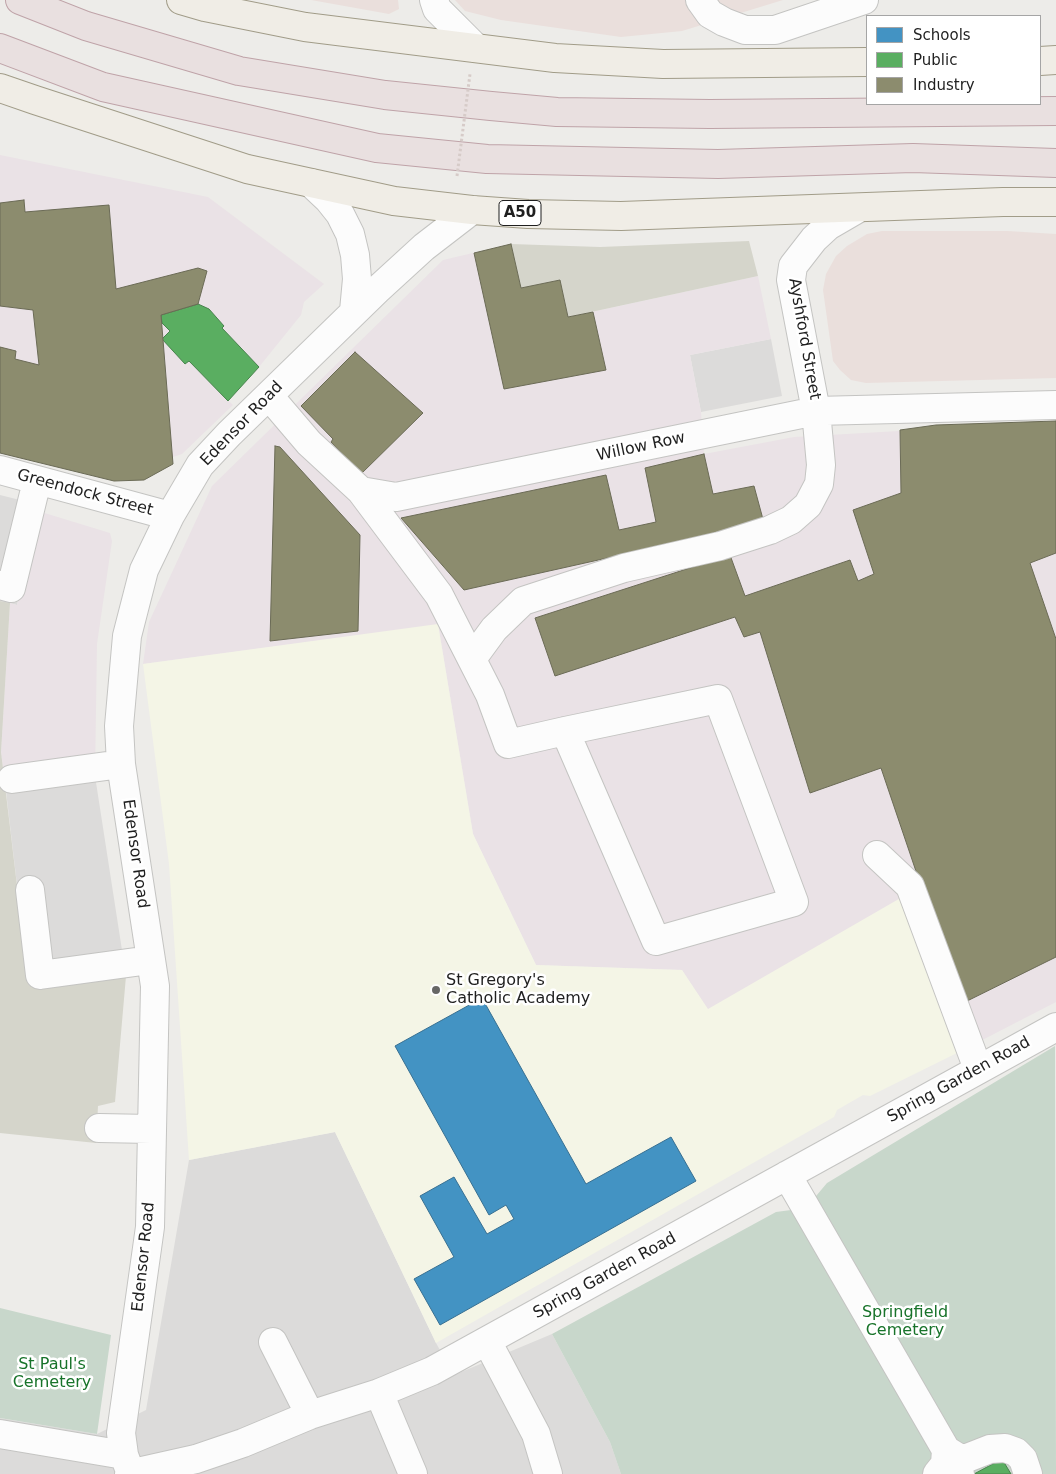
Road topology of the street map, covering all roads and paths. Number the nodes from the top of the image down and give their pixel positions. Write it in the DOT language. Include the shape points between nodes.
graph roads {
  1 [pos="20,0"];
  2 [pos="181,0"];
  3 [pos="700,0"];
  4 [pos="866,0"];
  5 [pos="438,3"];
  6 [pos="873,15"];
  7 [pos="0,48"];
  8 [pos="1056,60"];
  9 [pos="473,61"];
  10 [pos="1041,61"];
  11 [pos="866,62"];
  12 [pos="0,88"];
  13 [pos="1056,111"];
  14 [pos="1056,163"];
  15 [pos="457,176"];
  16 [pos="311,183"];
  17 [pos="1056,202"];
  18 [pos="859,208"];
  19 [pos="472,210"];
  20 [pos="354,311"];
  21 [pos="269,396"];
  22 [pos="1056,405"];
  23 [pos="816,411"];
  24 [pos="0,470"];
  25 [pos="37,480"];
  26 [pos="361,491"];
  27 [pos="170,516"];
  28 [pos="0,585"];
  29 [pos="472,660"];
  30 [pos="565,731"];
  31 [pos="121,764"];
  32 [pos="12,779"];
  33 [pos="877,855"];
  34 [pos="30,890"];
  35 [pos="150,960"];
  36 [pos="1056,1028"];
  37 [pos="978,1070"];
  38 [pos="99,1128"];
  39 [pos="151,1129"];
  40 [pos="787,1175"];
  41 [pos="486,1341"];
  42 [pos="273,1342"];
  43 [pos="379,1393"];
  44 [pos="310,1415"];
  45 [pos="0,1434"];
  46 [pos="942,1462"];
  47 [pos="128,1467"];
  48 [pos="413,1474"];
  49 [pos="548,1474"];
  50 [pos="960,1474"];
  51 [pos="1028,1474"];
  1 -- 13 [label="highway" via="86,26 239,71 385,95 557,112"];
  2 -- 9 [label="main road"];
  3 -- 4 [label="street" via="710,14 745,30 775,30"];
  4 -- 6 [label="street"];
  5 -- 9 [label="street"];
  7 -- 14 [label="highway" via="103,87 377,148 487,159 718,164 914,158"];
  8 -- 10 [label="main road"];
  9 -- 11 [label="main road" via="555,58 663,64"];
  9 -- 15 [label="path, bridge"];
  12 -- 16 [label="main road, A50" via="247,169"];
  16 -- 19 [label="main road, A50" via="394,201"];
  16 -- 20 [label="street" via="340,214 350,234 357,279"];
  17 -- 18 [label="main road, A50"];
  18 -- 19 [label="main road, A50" via="621,216"];
  18 -- 23 [label="street, Ayshford Street" via="828,226 793,266 791,280"];
  19 -- 20 [label="street, Edensor Road" via="424,247"];
  20 -- 21 [label="street, Edensor Road"];
  21 -- 26 [label="street" via="308,444"];
  21 -- 27 [label="street, Edensor Road" via="200,465"];
  22 -- 23 [label="street, Willow Row"];
  23 -- 26 [label="street, Willow Row" via="396,497"];
  23 -- 29 [label="street, Ayshford Street" via="821,465 819,484 808,505 791,520 720,546 624,568 523,601 494,629"];
  24 -- 25 [label="street, Greendock Street"];
  25 -- 27 [label="street, Greendock Street"];
  25 -- 28 [label="street" via="11,588"];
  26 -- 29 [label="street" via="439,595"];
  27 -- 31 [label="street, Edensor Road" via="144,570 127,636 119,726"];
  29 -- 30 [label="street" via="508,744"];
  30 -- 30 [label="street" via="718,699 794,902 656,941"];
  31 -- 32 [label="street"];
  31 -- 35 [label="street, Edensor Road"];
  33 -- 37 [label="street" via="910,886"];
  34 -- 35 [label="street" via="40,975"];
  35 -- 39 [label="street, Edensor Road" via="155,986"];
  36 -- 37 [label="street, Spring Garden Road"];
  37 -- 40 [label="street, Spring Garden Road"];
  38 -- 39 [label="street"];
  39 -- 47 [label="street, Edensor Road" via="150,1227 121,1433"];
  40 -- 41 [label="street, Spring Garden Road"];
  40 -- 46 [label="street"];
  41 -- 43 [label="street, Spring Garden Road" via="432,1371"];
  41 -- 49 [label="street" via="536,1434"];
  42 -- 44 [label="street"];
  43 -- 44 [label="street, Spring Garden Road"];
  43 -- 48 [label="street"];
  44 -- 47 [label="street, Spring Garden Road" via="196,1459"];
  45 -- 47 [label="street"];
  46 -- 50 [label="street"];
  46 -- 51 [label="street" via="1005,1448 1016,1452"];
}
